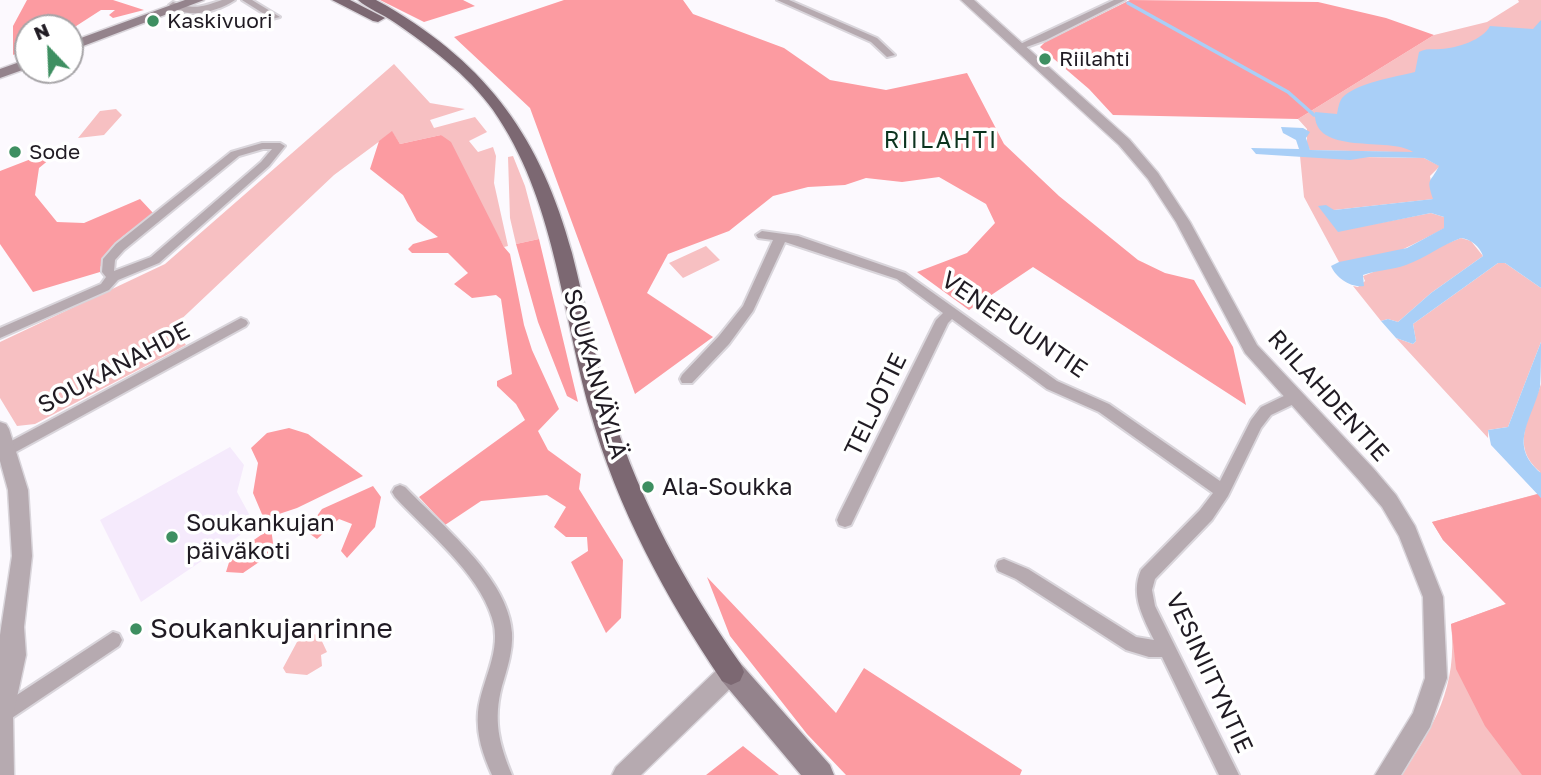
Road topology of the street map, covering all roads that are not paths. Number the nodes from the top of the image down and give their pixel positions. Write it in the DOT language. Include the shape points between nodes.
graph roads {
  1 [pos="197,0"];
  2 [pos="231,0"];
  3 [pos="246,0"];
  4 [pos="339,0"];
  5 [pos="365,0"];
  6 [pos="781,0"];
  7 [pos="967,0"];
  8 [pos="1121,0"];
  9 [pos="178,4"];
  10 [pos="275,17"];
  11 [pos="84,42"];
  12 [pos="429,42"];
  13 [pos="1021,46"];
  14 [pos="890,55"];
  15 [pos="762,234"];
  16 [pos="781,237"];
  17 [pos="114,277"];
  18 [pos="952,312"];
  19 [pos="241,323"];
  20 [pos="0,333"];
  21 [pos="687,379"];
  22 [pos="1293,398"];
  23 [pos="0,429"];
  24 [pos="7,450"];
  25 [pos="1223,491"];
  26 [pos="400,492"];
  27 [pos="845,520"];
  28 [pos="1004,566"];
  29 [pos="113,640"];
  30 [pos="1167,648"];
  31 [pos="731,672"];
  32 [pos="1,716"];
  33 [pos="2,775"];
  34 [pos="502,775"];
  35 [pos="624,775"];
  36 [pos="820,775"];
  37 [pos="1229,775"];
  38 [pos="1387,775"];
  1 -- 9 [label="main road"];
  2 -- 9 [label="street" via="186,12"];
  3 -- 10 [label="street"];
  4 -- 12 [label="main road, SOUKANVÄYLÄ"];
  5 -- 12 [label="main road, SOUKANVÄYLÄ" via="403,20"];
  6 -- 14 [label="street" via="874,40"];
  7 -- 13 [label="street, RIILAHDENTIE"];
  8 -- 13 [label="street"];
  9 -- 11 [label="main road"];
  12 -- 31 [label="main road, SOUKANVÄYLÄ" via="479,84 530,160 562,254 602,415 621,464 677,590"];
  13 -- 22 [label="street, RIILAHDENTIE" via="1124,142 1153,176 1251,349"];
  15 -- 16 [label="street, VENEPUUNTIE"];
  16 -- 18 [label="street, VENEPUUNTIE" via="901,276"];
  16 -- 21 [label="street" via="748,308"];
  17 -- 17 [label="street" via="155,260 280,146 248,149 223,162 120,247 110,259 108,272"];
  17 -- 20 [label="street" via="105,287"];
  18 -- 25 [label="street, VENEPUUNTIE" via="1052,385 1104,408"];
  18 -- 27 [label="street, TELJOTIE" via="943,320"];
  19 -- 24 [label="street, SOUKANAHDE"];
  22 -- 25 [label="street, VESINIITYNTIE" via="1266,411 1256,424"];
  22 -- 38 [label="street, RIILAHDENTIE" via="1389,501 1408,532 1433,597 1436,678 1422,719"];
  23 -- 24 [label="street"];
  24 -- 32 [label="street" via="18,490 22,556 13,627 15,655"];
  25 -- 30 [label="street, VESINIITYNTIE" via="1147,575 1147,607"];
  26 -- 34 [label="street" via="482,580 502,620 502,653 486,721"];
  28 -- 30 [label="street" via="1132,644"];
  29 -- 32 [label="street"];
  30 -- 37 [label="street, VESINIITYNTIE"];
  31 -- 35 [label="street"];
  31 -- 36 [label="main road, SOUKANVÄYLÄ"];
  32 -- 33 [label="street"];
}
